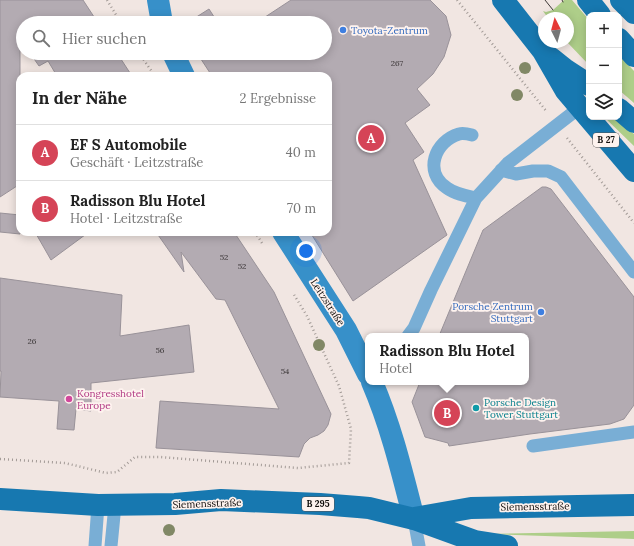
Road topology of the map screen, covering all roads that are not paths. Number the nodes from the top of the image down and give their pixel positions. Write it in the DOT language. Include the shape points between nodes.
graph roads {
  1 [pos="158,0"];
  2 [pos="503,0"];
  3 [pos="588,0"];
  4 [pos="621,0"];
  5 [pos="598,12"];
  6 [pos="634,13"];
  7 [pos="161,16"];
  8 [pos="622,42"];
  9 [pos="543,51"];
  10 [pos="634,56"];
  11 [pos="176,60"];
  12 [pos="182,72"];
  13 [pos="588,84"];
  14 [pos="579,108"];
  15 [pos="622,112"];
  16 [pos="634,122"];
  17 [pos="472,135"];
  18 [pos="501,170"];
  19 [pos="634,171"];
  20 [pos="476,198"];
  21 [pos="286,236"];
  22 [pos="634,272"];
  23 [pos="410,333"];
  24 [pos="365,367"];
  25 [pos="373,385"];
  26 [pos="634,432"];
  27 [pos="533,446"];
  28 [pos="0,499"];
  29 [pos="106,505"];
  30 [pos="634,505"];
  31 [pos="414,518"];
  32 [pos="95,546"];
  33 [pos="111,546"];
  34 [pos="419,546"];
  35 [pos="507,546"];
  1 -- 7 [label="main road"];
  2 -- 9 [label="main road"];
  3 -- 5 [label="main road"];
  4 -- 6 [label="main road"];
  8 -- 10 [label="main road"];
  9 -- 13 [label="main road"];
  9 -- 14 [label="main road, B 27"];
  11 -- 12 [label="main road"];
  14 -- 18 [label="lane"];
  14 -- 19 [label="main road, B 27"];
  15 -- 16 [label="main road"];
  17 -- 20 [label="lane" via="460,134 443,142 434,160 434,172 446,188"];
  18 -- 20 [label="lane"];
  18 -- 22 [label="lane" via="516,174 548,171 561,177"];
  20 -- 23 [label="lane"];
  21 -- 24 [label="main road, Leitzstraße" via="346,330"];
  25 -- 31 [label="main road, Leitzstraße" via="382,405"];
  26 -- 27 [label="lane"];
  28 -- 29 [label="main road, Siemensstraße / B 295"];
  29 -- 31 [label="main road, Siemensstraße / B 295" via="221,500 320,504 369,508"];
  29 -- 32 [label="lane"];
  29 -- 33 [label="lane"];
  30 -- 31 [label="main road, Siemensstraße / B 295" via="471,508"];
  31 -- 34 [label="lane"];
  31 -- 35 [label="main road, Siemensstraße / B 295" via="475,541"];
}
